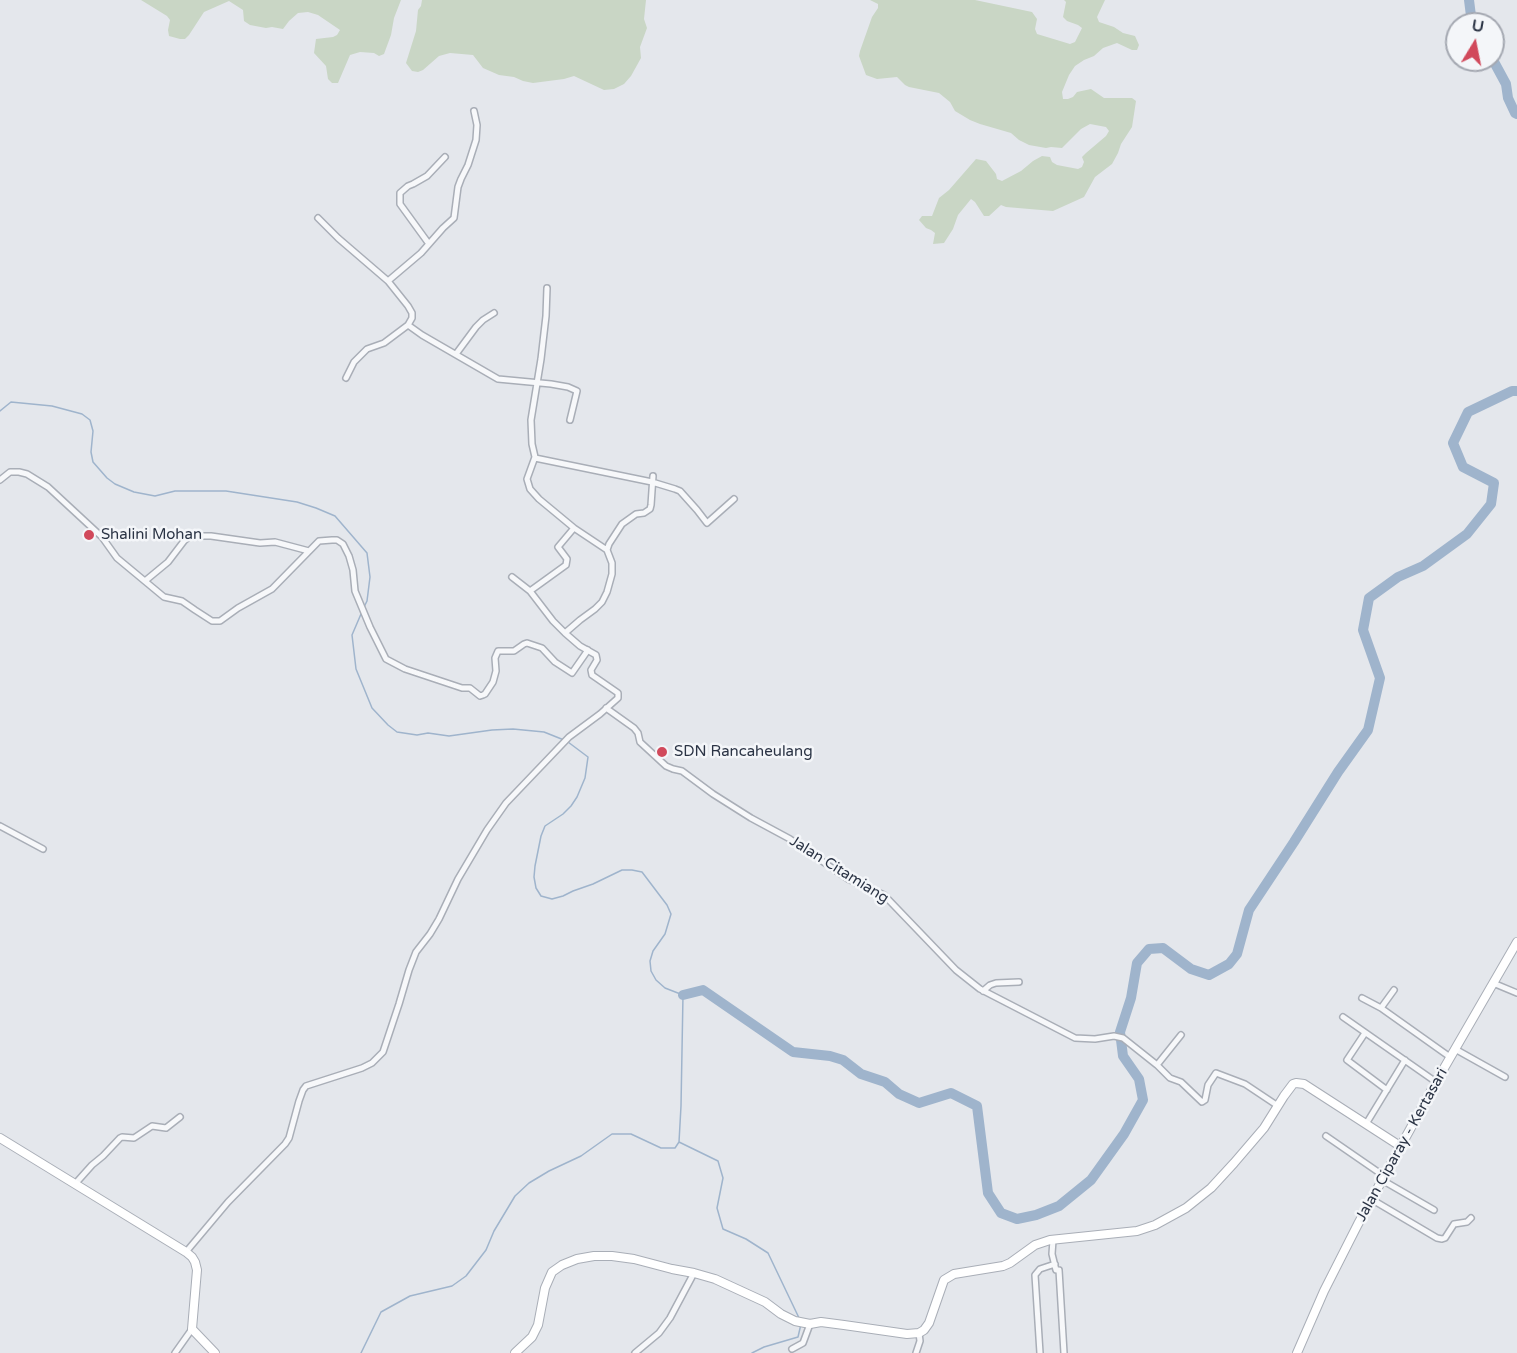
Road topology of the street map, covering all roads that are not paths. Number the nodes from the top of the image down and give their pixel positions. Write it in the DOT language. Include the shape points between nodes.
graph roads {
  1 [pos="474,111"];
  2 [pos="445,157"];
  3 [pos="318,218"];
  4 [pos="429,244"];
  5 [pos="388,281"];
  6 [pos="547,288"];
  7 [pos="494,313"];
  8 [pos="408,325"];
  9 [pos="456,354"];
  10 [pos="346,378"];
  11 [pos="537,382"];
  12 [pos="570,420"];
  13 [pos="535,458"];
  14 [pos="652,479"];
  15 [pos="0,480"];
  16 [pos="734,499"];
  17 [pos="574,528"];
  18 [pos="608,550"];
  19 [pos="309,551"];
  20 [pos="512,577"];
  21 [pos="145,581"];
  22 [pos="530,591"];
  23 [pos="565,633"];
  24 [pos="588,650"];
  25 [pos="606,708"];
  26 [pos="0,826"];
  27 [pos="43,849"];
  28 [pos="1517,942"];
  29 [pos="1019,982"];
  30 [pos="1493,983"];
  31 [pos="1394,990"];
  32 [pos="983,991"];
  33 [pos="1517,993"];
  34 [pos="1362,998"];
  35 [pos="1381,1008"];
  36 [pos="1343,1017"];
  37 [pos="1365,1033"];
  38 [pos="1181,1035"];
  39 [pos="1453,1053"];
  40 [pos="1405,1060"];
  41 [pos="1157,1065"];
  42 [pos="1504,1077"];
  43 [pos="1436,1082"];
  44 [pos="1387,1090"];
  45 [pos="1278,1106"];
  46 [pos="180,1117"];
  47 [pos="1366,1124"];
  48 [pos="1326,1137"];
  49 [pos="0,1138"];
  50 [pos="1400,1146"];
  51 [pos="1383,1178"];
  52 [pos="75,1184"];
  53 [pos="1371,1199"];
  54 [pos="1434,1210"];
  55 [pos="1471,1218"];
  56 [pos="1053,1240"];
  57 [pos="186,1252"];
  58 [pos="1054,1264"];
  59 [pos="694,1273"];
  60 [pos="808,1323"];
  61 [pos="192,1329"];
  62 [pos="919,1333"];
  63 [pos="792,1349"];
  64 [pos="175,1353"];
  65 [pos="215,1353"];
  66 [pos="515,1353"];
  67 [pos="635,1353"];
  68 [pos="916,1353"];
  69 [pos="1040,1353"];
  70 [pos="1064,1353"];
  71 [pos="1297,1353"];
  1 -- 4 [label="street" via="476,140 458,188 454,218"];
  2 -- 4 [label="street" via="427,176 400,193 400,204"];
  3 -- 5 [label="street"];
  4 -- 5 [label="street"];
  5 -- 8 [label="street" via="412,313"];
  6 -- 11 [label="street"];
  7 -- 9 [label="street" via="476,327"];
  8 -- 9 [label="street"];
  8 -- 10 [label="street" via="384,343 367,349"];
  9 -- 11 [label="street" via="498,379"];
  11 -- 12 [label="street" via="577,391"];
  11 -- 13 [label="street" via="531,420"];
  13 -- 14 [label="street"];
  13 -- 17 [label="street" via="527,480 530,489"];
  14 -- 16 [label="street" via="678,490 706,523"];
  14 -- 18 [label="street" via="650,509 622,524"];
  15 -- 21 [label="street" via="10,472 23,472 48,488"];
  17 -- 18 [label="street"];
  17 -- 22 [label="street" via="558,547 567,565"];
  18 -- 23 [label="street" via="612,574 602,602"];
  19 -- 21 [label="street" via="275,542 189,537"];
  19 -- 21 [label="street" via="272,589 220,621 212,621 182,601 164,597"];
  19 -- 24 [label="street" via="322,540 343,544 353,570 355,591 386,659 423,676 470,688 480,696 494,682 498,651 514,651 526,643 542,648 572,673"];
  20 -- 22 [label="street"];
  22 -- 23 [label="street"];
  23 -- 24 [label="street"];
  24 -- 25 [label="street" via="598,658 592,675 619,694"];
  25 -- 32 [label="street, Jalan Citamiang" via="634,728 640,742 666,766 682,771 848,879 886,897 956,970"];
  25 -- 57 [label="street" via="569,737 506,803 487,830 439,919 416,952 383,1052 362,1068 306,1086 285,1144"];
  26 -- 27 [label="street"];
  28 -- 30 [label="street, Jalan Ciparay - Kertasari"];
  29 -- 32 [label="street" via="996,983"];
  30 -- 33 [label="street"];
  30 -- 39 [label="street, Jalan Ciparay - Kertasari"];
  31 -- 35 [label="street"];
  32 -- 41 [label="street, Jalan Citamiang" via="1078,1039 1123,1038"];
  34 -- 35 [label="street"];
  35 -- 39 [label="street"];
  36 -- 37 [label="street"];
  37 -- 40 [label="street"];
  37 -- 44 [label="street" via="1347,1060"];
  38 -- 41 [label="street"];
  39 -- 42 [label="street"];
  39 -- 43 [label="street, Jalan Ciparay - Kertasari"];
  40 -- 43 [label="street"];
  40 -- 44 [label="street"];
  41 -- 45 [label="street" via="1202,1102 1216,1073 1245,1084"];
  43 -- 50 [label="street, Jalan Ciparay - Kertasari"];
  44 -- 47 [label="street"];
  45 -- 47 [label="street" via="1298,1082"];
  45 -- 56 [label="street" via="1234,1163 1186,1208 1137,1231"];
  46 -- 52 [label="street" via="166,1128 152,1126 134,1138 120,1138"];
  47 -- 50 [label="street"];
  48 -- 51 [label="street"];
  49 -- 52 [label="street"];
  50 -- 51 [label="street, Jalan Ciparay - Kertasari"];
  51 -- 53 [label="street, Jalan Ciparay - Kertasari"];
  51 -- 54 [label="street"];
  52 -- 57 [label="street"];
  53 -- 55 [label="street" via="1442,1239 1454,1224"];
  53 -- 71 [label="street, Jalan Ciparay - Kertasari"];
  56 -- 58 [label="street"];
  56 -- 62 [label="street" via="1035,1245 1003,1266 947,1277 929,1323"];
  57 -- 61 [label="street" via="197,1270"];
  58 -- 69 [label="street" via="1035,1275"];
  58 -- 70 [label="street" via="1059,1270"];
  59 -- 60 [label="street" via="765,1302 795,1321"];
  59 -- 66 [label="street" via="612,1256 577,1259 562,1265 548,1280 532,1337"];
  59 -- 67 [label="street" via="659,1333"];
  60 -- 62 [label="street"];
  60 -- 63 [label="street" via="803,1343"];
  61 -- 64 [label="street"];
  61 -- 65 [label="street"];
  62 -- 68 [label="street"];
}
